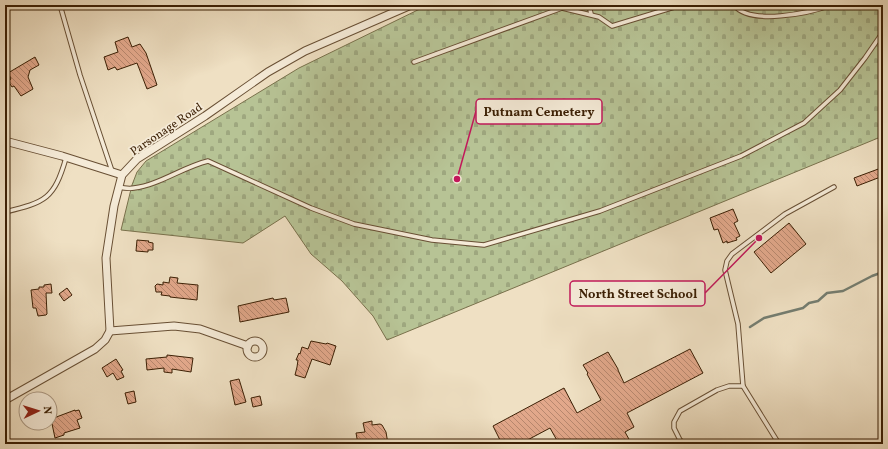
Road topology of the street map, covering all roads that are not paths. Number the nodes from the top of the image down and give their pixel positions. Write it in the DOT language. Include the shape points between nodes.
graph roads {
  1 [pos="60,5"];
  2 [pos="411,5"];
  3 [pos="567,5"];
  4 [pos="589,5"];
  5 [pos="681,5"];
  6 [pos="734,5"];
  7 [pos="831,5"];
  8 [pos="396,8"];
  9 [pos="562,8"];
  10 [pos="591,14"];
  11 [pos="883,32"];
  12 [pos="414,62"];
  13 [pos="5,141"];
  14 [pos="66,158"];
  15 [pos="112,172"];
  16 [pos="122,175"];
  17 [pos="118,187"];
  18 [pos="834,187"];
  19 [pos="5,212"];
  20 [pos="110,330"];
  21 [pos="248,346"];
  22 [pos="744,386"];
  23 [pos="5,400"];
  24 [pos="685,444"];
  25 [pos="779,444"];
  1 -- 15 [label="lane"];
  2 -- 8 [label="street, Parsonage Road"];
  3 -- 9 [label="lane"];
  4 -- 10 [label="lane"];
  5 -- 10 [label="lane" via="612,26"];
  6 -- 7 [label="lane" via="743,12 772,17 795,15"];
  8 -- 16 [label="street, Parsonage Road" via="305,51 268,72 206,116 137,159"];
  9 -- 10 [label="lane"];
  9 -- 12 [label="lane"];
  11 -- 17 [label="lane" via="840,90 804,123 741,156 600,211 484,245 432,240 354,224 311,208 208,161 145,185 134,188"];
  13 -- 14 [label="street"];
  14 -- 15 [label="street"];
  14 -- 19 [label="lane" via="60,178 52,192 40,201"];
  15 -- 16 [label="street"];
  16 -- 17 [label="street, Parsonage Road"];
  17 -- 20 [label="street, Parsonage Road" via="106,258"];
  18 -- 22 [label="lane" via="786,214 732,254 727,262 726,270 738,324"];
  20 -- 21 [label="street" via="174,326 200,330"];
  20 -- 23 [label="street" via="105,340 95,348"];
  22 -- 24 [label="lane" via="729,386 717,390 680,411 674,428"];
  22 -- 25 [label="lane"];
}
